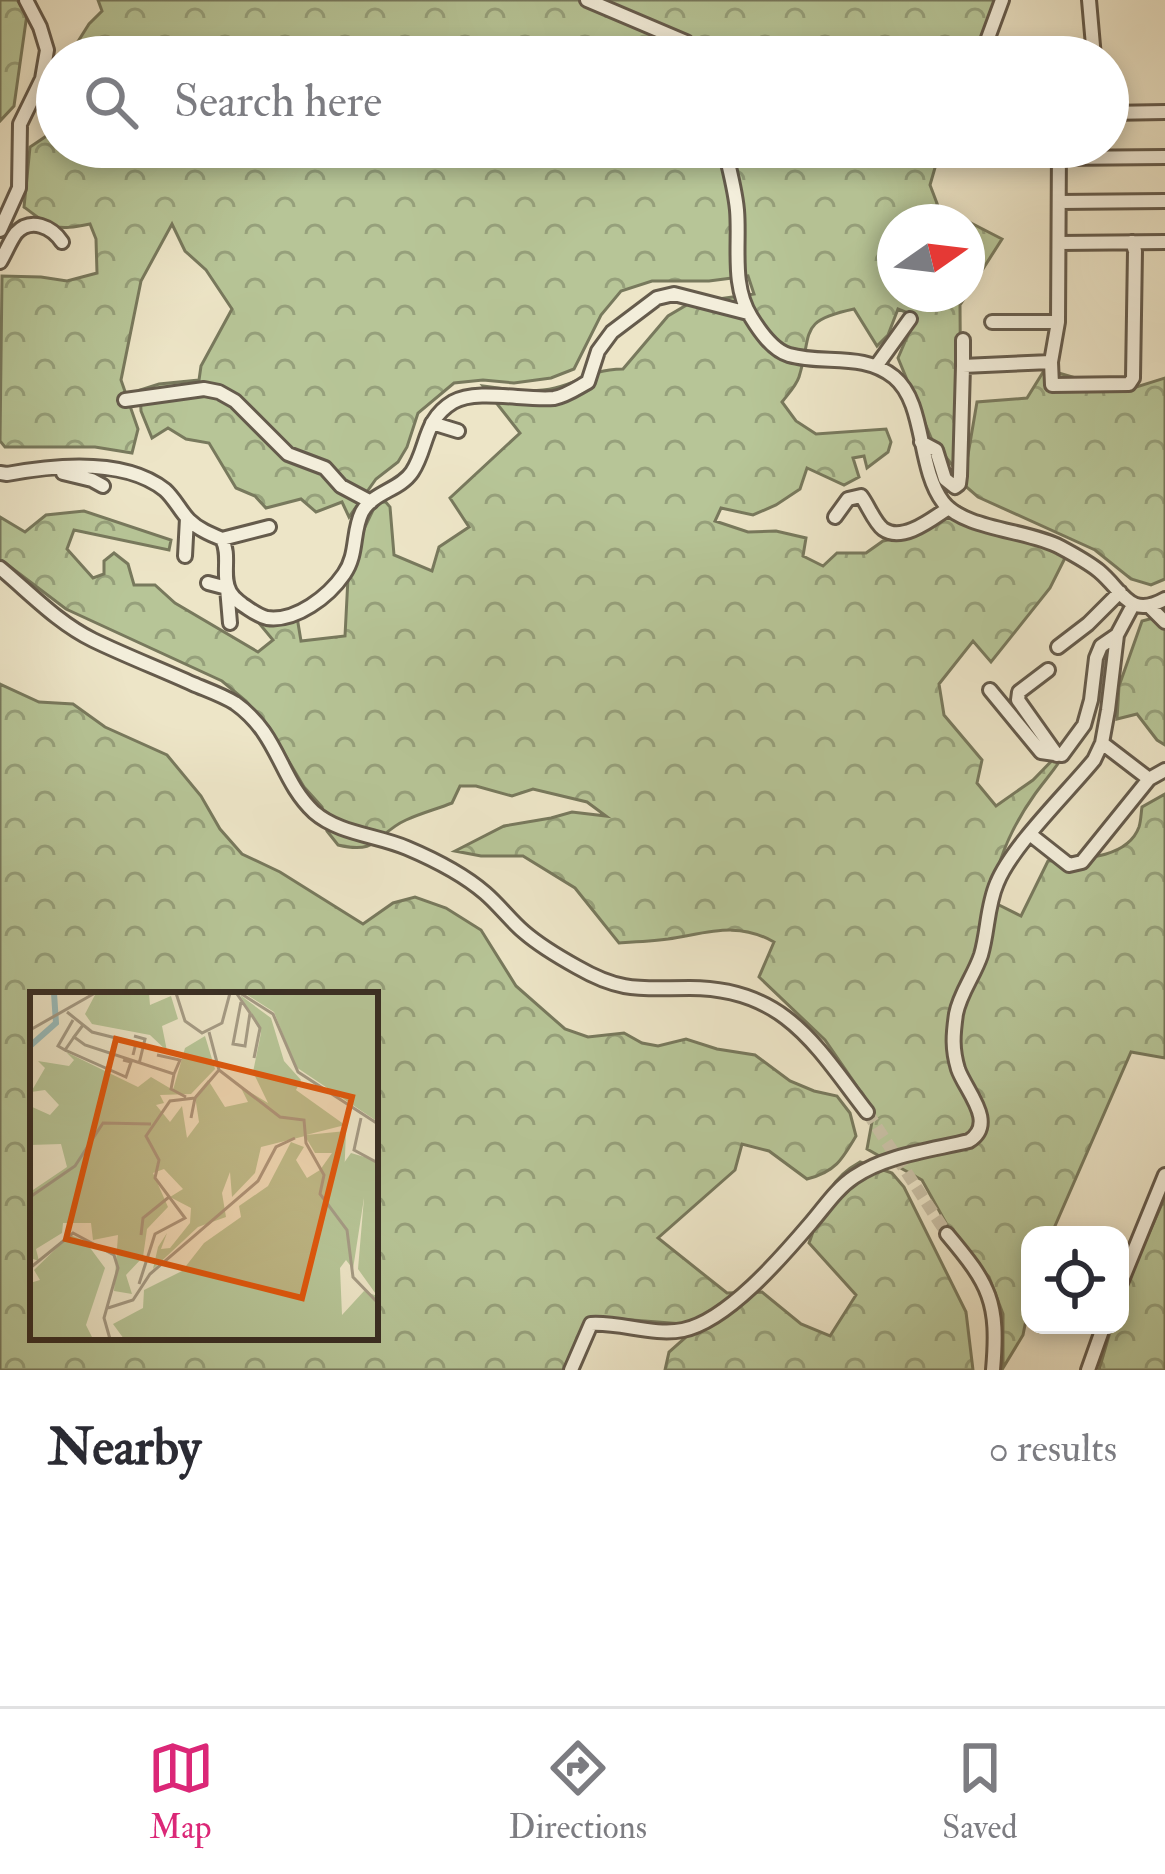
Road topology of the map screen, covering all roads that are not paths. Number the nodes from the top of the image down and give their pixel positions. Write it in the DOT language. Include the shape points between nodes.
graph roads {
  1 [pos="26,0"];
  2 [pos="587,0"];
  3 [pos="1002,0"];
  4 [pos="1089,0"];
  5 [pos="43,36"];
  6 [pos="672,36"];
  7 [pos="990,36"];
  8 [pos="1092,36"];
  9 [pos="36,91"];
  10 [pos="1129,112"];
  11 [pos="1165,112"];
  12 [pos="1129,156"];
  13 [pos="1165,157"];
  14 [pos="729,168"];
  15 [pos="1059,168"];
  16 [pos="1165,201"];
  17 [pos="1059,202"];
  18 [pos="0,230"];
  19 [pos="62,242"];
  20 [pos="1132,242"];
  21 [pos="1165,242"];
  22 [pos="1059,243"];
  23 [pos="0,262"];
  24 [pos="748,313"];
  25 [pos="910,319"];
  26 [pos="992,322"];
  27 [pos="1058,322"];
  28 [pos="963,340"];
  29 [pos="1052,362"];
  30 [pos="877,365"];
  31 [pos="963,366"];
  32 [pos="125,400"];
  33 [pos="432,423"];
  34 [pos="458,431"];
  35 [pos="921,442"];
  36 [pos="52,466"];
  37 [pos="0,473"];
  38 [pos="103,486"];
  39 [pos="370,502"];
  40 [pos="947,508"];
  41 [pos="835,517"];
  42 [pos="187,518"];
  43 [pos="269,527"];
  44 [pos="222,538"];
  45 [pos="185,556"];
  46 [pos="0,568"];
  47 [pos="208,583"];
  48 [pos="227,588"];
  49 [pos="1120,592"];
  50 [pos="1165,599"];
  51 [pos="1133,605"];
  52 [pos="1150,608"];
  53 [pos="1165,622"];
  54 [pos="230,623"];
  55 [pos="1117,635"];
  56 [pos="1058,647"];
  57 [pos="1048,670"];
  58 [pos="990,690"];
  59 [pos="1102,743"];
  60 [pos="1057,755"];
  61 [pos="1165,770"];
  62 [pos="1149,779"];
  63 [pos="1031,835"];
  64 [pos="867,1112"];
  65 [pos="1165,1174"];
  66 [pos="947,1234"];
  67 [pos="1129,1263"];
  68 [pos="1101,1334"];
  69 [pos="571,1370"];
  70 [pos="993,1370"];
  71 [pos="1088,1370"];
  1 -- 5 [label="street"];
  2 -- 6 [label="street"];
  3 -- 7 [label="street"];
  4 -- 8 [label="street"];
  9 -- 18 [label="street" via="20,124 19,188"];
  10 -- 11 [label="street"];
  12 -- 13 [label="street"];
  14 -- 24 [label="street"];
  15 -- 17 [label="street"];
  16 -- 17 [label="street"];
  17 -- 22 [label="street"];
  19 -- 23 [label="street" via="43,225 28,226"];
  20 -- 21 [label="street"];
  20 -- 22 [label="street"];
  20 -- 29 [label="street" via="1133,378 1052,385"];
  22 -- 27 [label="street"];
  24 -- 30 [label="street" via="789,355"];
  24 -- 33 [label="street" via="674,294 658,298 612,332 587,382 560,397 472,396"];
  25 -- 30 [label="street"];
  26 -- 27 [label="street"];
  27 -- 29 [label="street"];
  28 -- 31 [label="street"];
  29 -- 31 [label="street"];
  30 -- 35 [label="street" via="899,380"];
  31 -- 35 [label="street" via="959,484 949,484 936,450"];
  32 -- 39 [label="street" via="218,392 288,454 325,468"];
  33 -- 34 [label="street"];
  33 -- 39 [label="street" via="416,467"];
  35 -- 40 [label="street"];
  36 -- 37 [label="street"];
  36 -- 38 [label="street"];
  36 -- 42 [label="street" via="148,477"];
  39 -- 48 [label="street" via="345,573 295,614 262,618"];
  40 -- 41 [label="street" via="895,533 882,529 861,496"];
  40 -- 49 [label="street" via="1064,549"];
  42 -- 44 [label="street"];
  42 -- 45 [label="street"];
  43 -- 44 [label="street"];
  44 -- 48 [label="street" via="234,572"];
  46 -- 64 [label="street" via="69,626 231,700 272,741 314,812 334,825 436,861 483,891 526,934 610,984 697,988 764,1004 806,1032"];
  47 -- 48 [label="street"];
  48 -- 54 [label="street"];
  49 -- 51 [label="street"];
  49 -- 56 [label="street"];
  50 -- 52 [label="street"];
  51 -- 52 [label="street"];
  51 -- 55 [label="street"];
  52 -- 53 [label="street"];
  55 -- 59 [label="street"];
  55 -- 60 [label="street" via="1096,658 1084,724"];
  57 -- 60 [label="street" via="1018,700"];
  58 -- 60 [label="street" via="1041,752"];
  59 -- 62 [label="street"];
  59 -- 63 [label="street"];
  61 -- 62 [label="street"];
  62 -- 63 [label="street" via="1082,862 1069,865"];
  63 -- 69 [label="street" via="998,880 981,955 958,1004 952,1043 977,1102 976,1137 852,1178 762,1275 704,1322 661,1332 591,1324"];
  65 -- 67 [label="street"];
  66 -- 70 [label="street" via="979,1272 995,1312"];
  68 -- 71 [label="street"];
}
